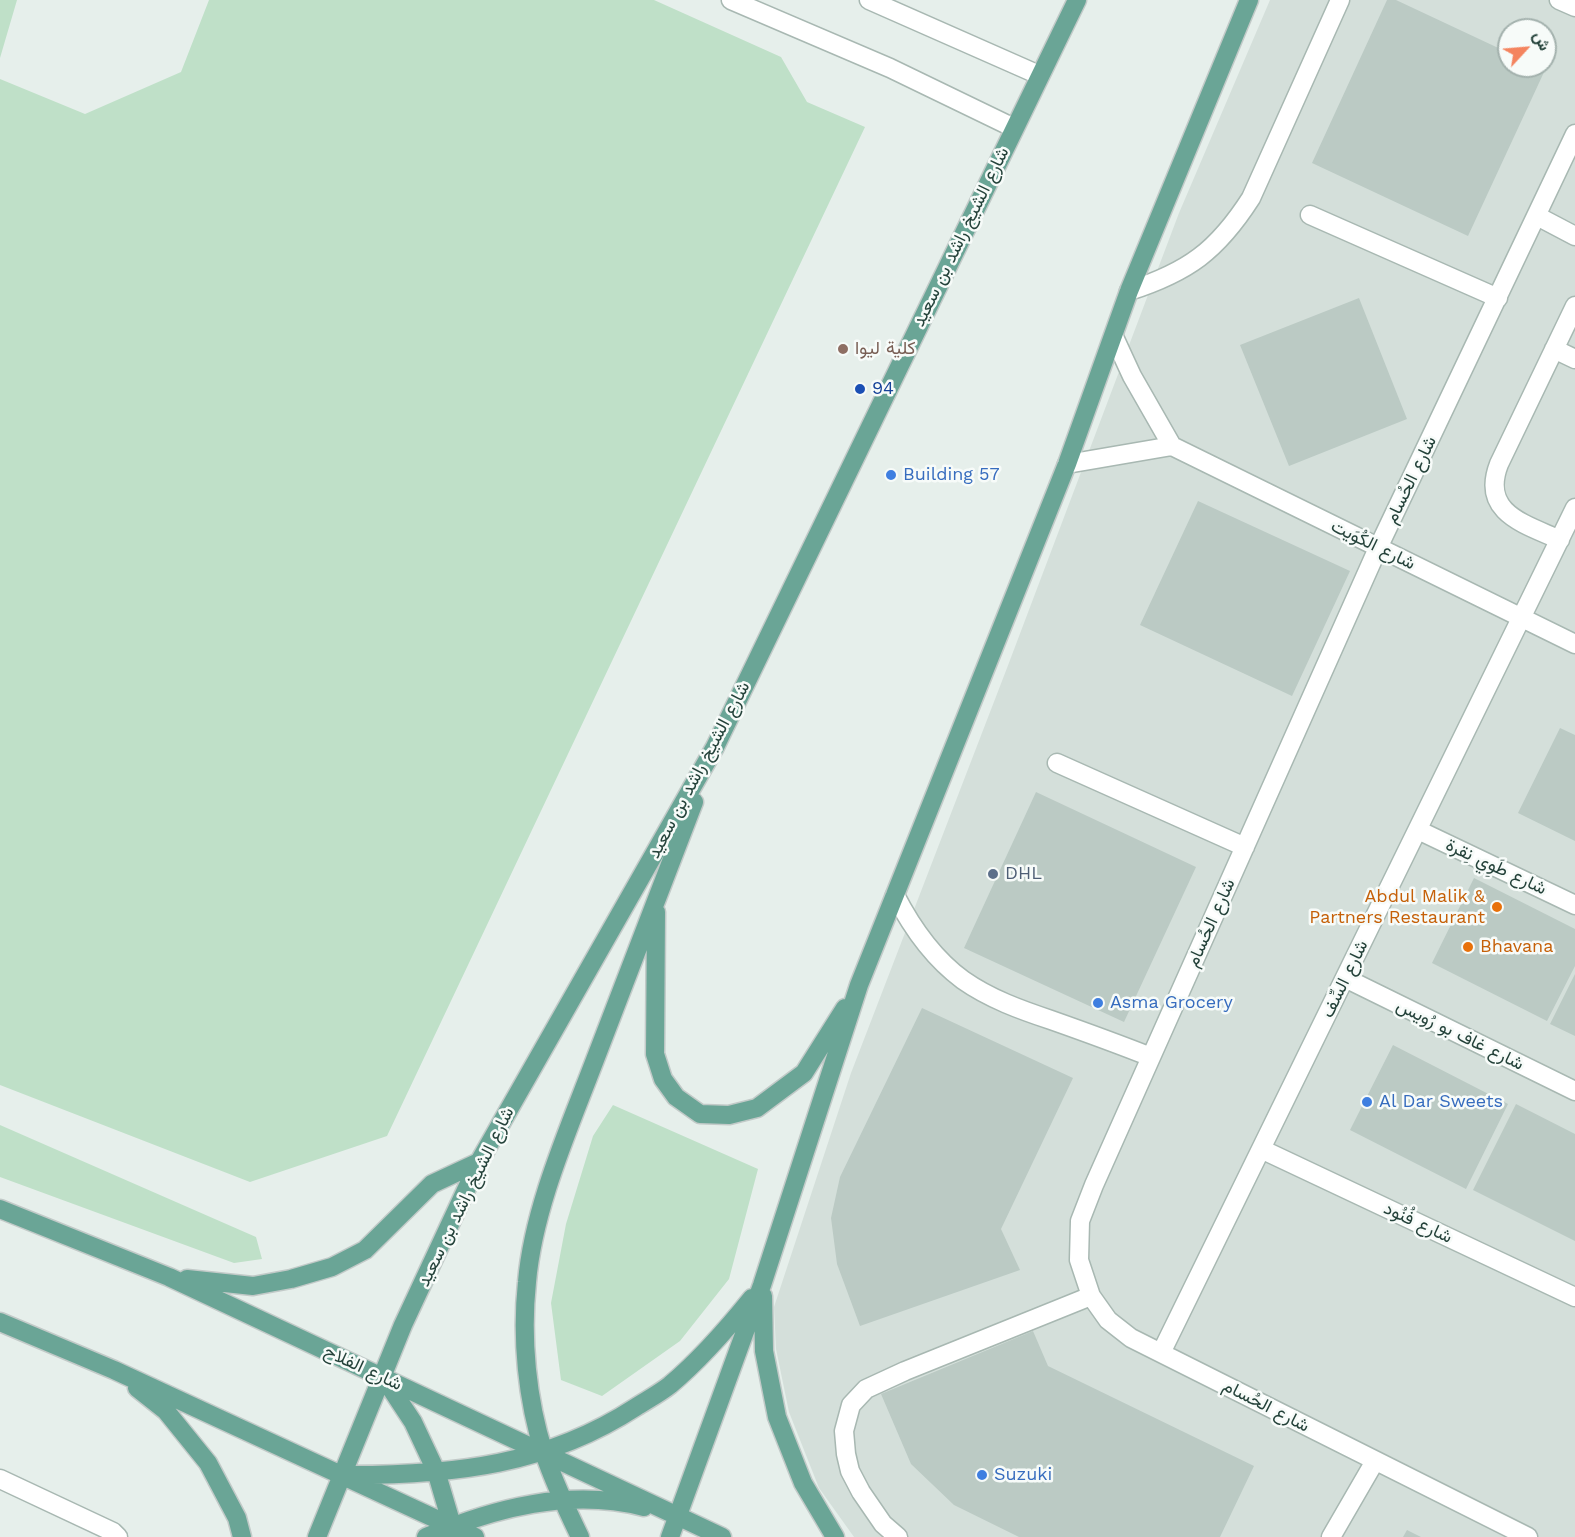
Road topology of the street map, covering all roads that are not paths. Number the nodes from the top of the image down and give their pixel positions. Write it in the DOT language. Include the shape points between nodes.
graph roads {
  1 [pos="731,0"];
  2 [pos="869,0"];
  3 [pos="1077,0"];
  4 [pos="1249,0"];
  5 [pos="1340,0"];
  6 [pos="1560,0"];
  7 [pos="1575,7"];
  8 [pos="1040,75"];
  9 [pos="1014,128"];
  10 [pos="1575,134"];
  11 [pos="1310,215"];
  12 [pos="1537,216"];
  13 [pos="1575,236"];
  14 [pos="1129,291"];
  15 [pos="1498,298"];
  16 [pos="1575,306"];
  17 [pos="1114,337"];
  18 [pos="1554,349"];
  19 [pos="1575,359"];
  20 [pos="1172,447"];
  21 [pos="1067,464"];
  22 [pos="1575,508"];
  23 [pos="1560,540"];
  24 [pos="1378,548"];
  25 [pos="1522,618"];
  26 [pos="1575,644"];
  27 [pos="715,747"];
  28 [pos="1057,763"];
  29 [pos="1418,830"];
  30 [pos="1245,847"];
  31 [pos="895,895"];
  32 [pos="656,901"];
  33 [pos="1575,905"];
  34 [pos="1345,978"];
  35 [pos="859,985"];
  36 [pos="1151,1057"];
  37 [pos="1575,1091"];
  38 [pos="1261,1149"];
  39 [pos="479,1162"];
  40 [pos="0,1209"];
  41 [pos="169,1276"];
  42 [pos="762,1285"];
  43 [pos="1091,1296"];
  44 [pos="1575,1297"];
  45 [pos="0,1322"];
  46 [pos="1161,1353"];
  47 [pos="114,1370"];
  48 [pos="383,1377"];
  49 [pos="544,1453"];
  50 [pos="1375,1461"];
  51 [pos="436,1471"];
  52 [pos="343,1475"];
  53 [pos="0,1479"];
  54 [pos="562,1501"];
  55 [pos="677,1516"];
  56 [pos="454,1531"];
  57 [pos="118,1537"];
  58 [pos="242,1537"];
  59 [pos="317,1537"];
  60 [pos="426,1537"];
  61 [pos="475,1537"];
  62 [pos="580,1537"];
  63 [pos="670,1537"];
  64 [pos="722,1537"];
  65 [pos="835,1537"];
  66 [pos="898,1537"];
  67 [pos="1331,1537"];
  68 [pos="1528,1537"];
  1 -- 9 [label="street" via="890,68"];
  2 -- 8 [label="street"];
  3 -- 8 [label="main road, شارع الشيخ راشد بن سعيد"];
  4 -- 14 [label="main road"];
  5 -- 14 [label="street" via="1251,198 1234,225 1213,248 1187,267"];
  6 -- 7 [label="street"];
  8 -- 9 [label="main road, شارع الشيخ راشد بن سعيد"];
  9 -- 27 [label="main road, شارع الشيخ راشد بن سعيد"];
  10 -- 12 [label="street, شارع الحُسام"];
  11 -- 15 [label="street"];
  12 -- 13 [label="street"];
  12 -- 15 [label="street, شارع الحُسام"];
  14 -- 17 [label="main road"];
  15 -- 24 [label="street, شارع الحُسام"];
  16 -- 18 [label="street"];
  17 -- 20 [label="street"];
  17 -- 21 [label="main road"];
  18 -- 19 [label="street"];
  18 -- 23 [label="street" via="1499,464 1493,486 1502,508 1510,516"];
  20 -- 21 [label="street"];
  20 -- 24 [label="street, شارع الكُوَيت"];
  21 -- 31 [label="main road"];
  22 -- 23 [label="street, شارع السِّف"];
  23 -- 25 [label="street, شارع السِّف"];
  24 -- 25 [label="street, شارع الكُوَيت"];
  24 -- 30 [label="street, شارع الحُسام"];
  25 -- 26 [label="street, شارع الكُوَيت"];
  25 -- 29 [label="street, شارع السِّف"];
  27 -- 32 [label="main road"];
  27 -- 39 [label="main road, شارع الشيخ راشد بن سعيد"];
  28 -- 30 [label="street"];
  29 -- 33 [label="street, شارع طَوِي نِقرة"];
  29 -- 34 [label="street, شارع السِّف"];
  30 -- 36 [label="street, شارع الحُسام"];
  31 -- 35 [label="main road"];
  31 -- 36 [label="street" via="924,943 964,981 1014,1007"];
  32 -- 35 [label="main road" via="655,1054 663,1079 676,1097 700,1114 729,1115 757,1107 804,1072"];
  32 -- 49 [label="main road" via="538,1216 526,1282 525,1340"];
  34 -- 37 [label="street, شارع غاف بو رُويس"];
  34 -- 38 [label="street, شارع السِّف"];
  35 -- 42 [label="main road"];
  36 -- 43 [label="street, شارع الحُسام" via="1080,1221 1079,1260"];
  38 -- 44 [label="street, شارع فُنُود"];
  38 -- 46 [label="street, شارع السِّف"];
  39 -- 41 [label="main road" via="432,1184 365,1250 332,1267 253,1286"];
  39 -- 48 [label="main road, شارع الشيخ راشد بن سعيد"];
  40 -- 41 [label="main road, شارع الفلاح"];
  41 -- 48 [label="main road, شارع الفلاح"];
  42 -- 49 [label="main road" via="720,1338 669,1386 612,1423"];
  42 -- 55 [label="main road"];
  42 -- 65 [label="main road" via="764,1351 777,1417 803,1483"];
  43 -- 46 [label="street, شارع الحُسام" via="1108,1320 1131,1338"];
  43 -- 66 [label="street" via="905,1371 866,1389 851,1405 844,1431 850,1471 883,1524"];
  45 -- 47 [label="main road"];
  46 -- 50 [label="street, شارع الحُسام"];
  47 -- 52 [label="main road"];
  47 -- 58 [label="main road" via="166,1411 207,1463 237,1518"];
  48 -- 49 [label="main road, شارع الفلاح"];
  48 -- 51 [label="main road" via="413,1422"];
  48 -- 52 [label="main road, شارع الشيخ راشد بن سعيد"];
  49 -- 51 [label="main road" via="473,1468"];
  49 -- 54 [label="main road"];
  49 -- 55 [label="main road, شارع الفلاح"];
  50 -- 67 [label="street"];
  50 -- 68 [label="street, شارع الحُسام"];
  51 -- 52 [label="main road"];
  51 -- 56 [label="main road"];
  52 -- 56 [label="main road"];
  52 -- 59 [label="main road, شارع الشيخ راشد بن سعيد"];
  53 -- 57 [label="street"];
  54 -- 55 [label="main road" via="601,1500"];
  54 -- 56 [label="main road" via="487,1513"];
  54 -- 62 [label="main road"];
  55 -- 63 [label="main road"];
  55 -- 64 [label="main road, شارع الفلاح"];
  56 -- 60 [label="main road"];
  56 -- 61 [label="main road"];
}
